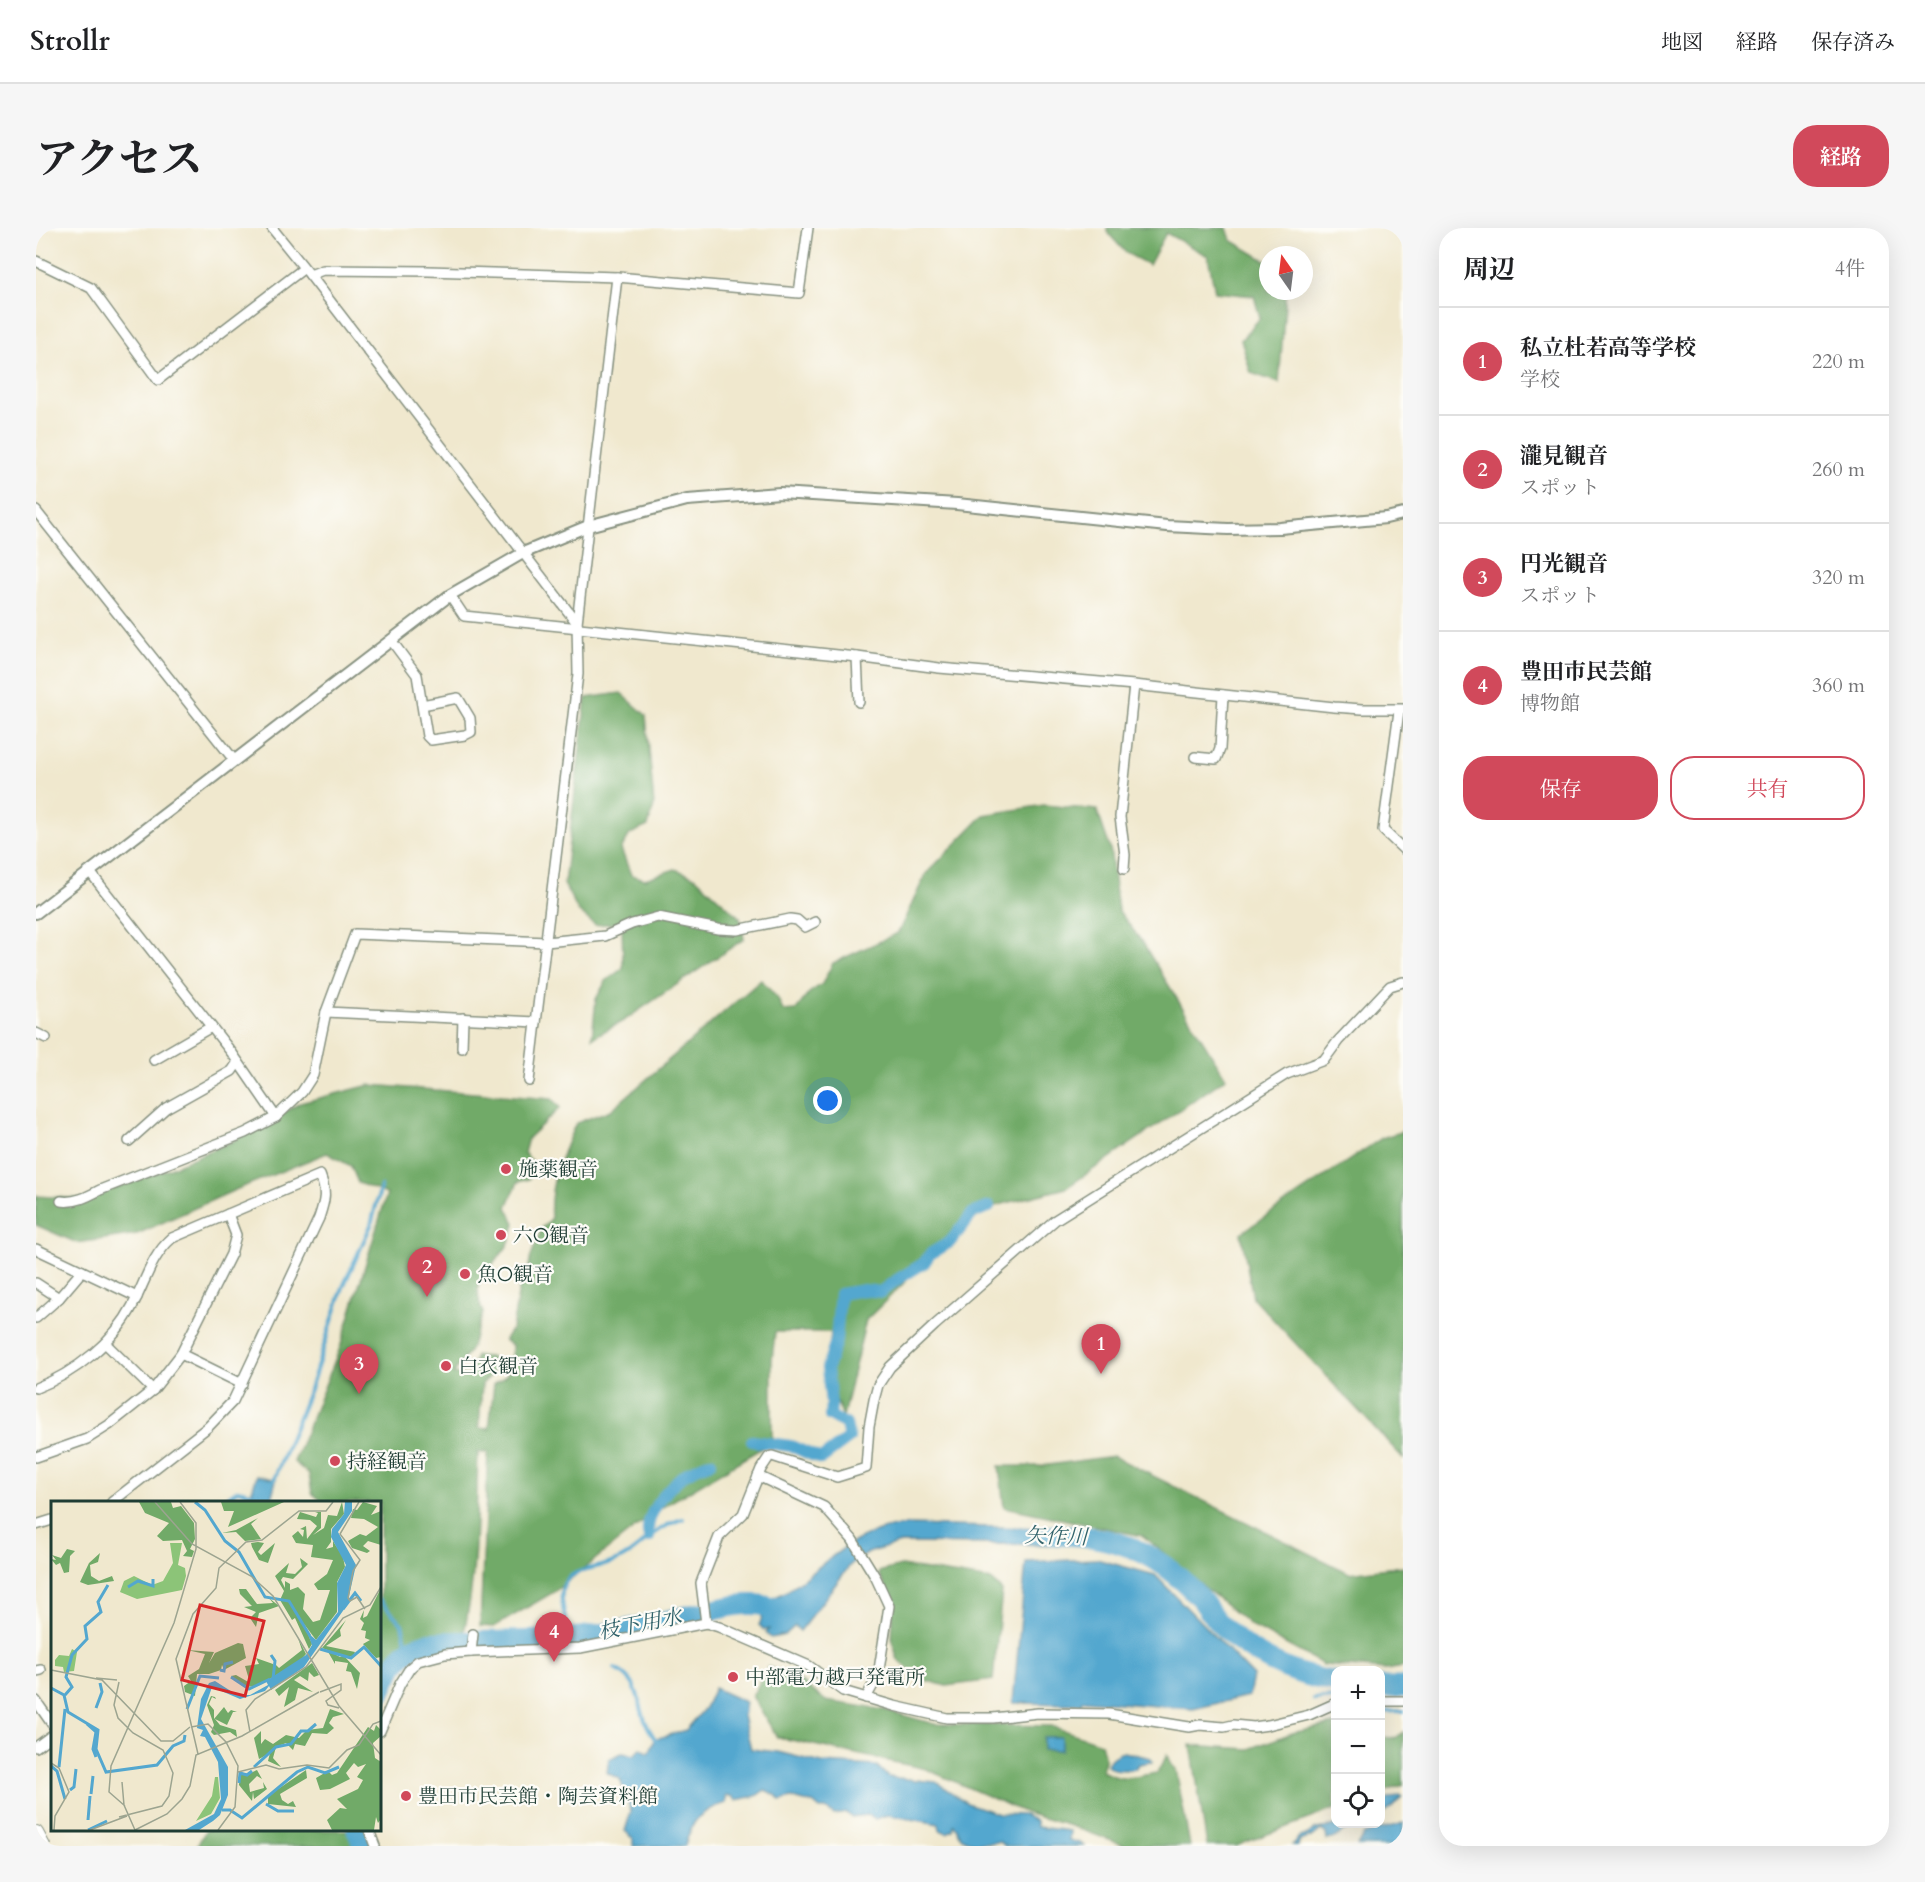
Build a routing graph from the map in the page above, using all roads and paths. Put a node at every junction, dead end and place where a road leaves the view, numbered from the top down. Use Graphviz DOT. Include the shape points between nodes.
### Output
graph roads {
  1 [pos="272,228"];
  2 [pos="808,228"];
  3 [pos="36,261"];
  4 [pos="307,272"];
  5 [pos="617,277"];
  6 [pos="36,511"];
  7 [pos="1403,514"];
  8 [pos="588,526"];
  9 [pos="523,553"];
  10 [pos="450,595"];
  11 [pos="576,625"];
  12 [pos="391,640"];
  13 [pos="857,657"];
  14 [pos="1134,685"];
  15 [pos="1223,695"];
  16 [pos="859,702"];
  17 [pos="422,705"];
  18 [pos="1401,710"];
  19 [pos="1196,757"];
  20 [pos="234,760"];
  21 [pos="1403,849"];
  22 [pos="1124,869"];
  23 [pos="90,872"];
  24 [pos="36,913"];
  25 [pos="815,922"];
  26 [pos="546,942"];
  27 [pos="1403,982"];
  28 [pos="326,1012"];
  29 [pos="463,1018"];
  30 [pos="536,1022"];
  31 [pos="211,1027"];
  32 [pos="36,1033"];
  33 [pos="46,1038"];
  34 [pos="462,1048"];
  35 [pos="154,1060"];
  36 [pos="238,1062"];
  37 [pos="529,1081"];
  38 [pos="276,1117"];
  39 [pos="129,1141"];
  40 [pos="61,1202"];
  41 [pos="228,1214"];
  42 [pos="36,1249"];
  43 [pos="82,1271"];
  44 [pos="36,1283"];
  45 [pos="137,1297"];
  46 [pos="60,1298"];
  47 [pos="36,1318"];
  48 [pos="105,1343"];
  49 [pos="182,1354"];
  50 [pos="242,1384"];
  51 [pos="36,1388"];
  52 [pos="153,1390"];
  53 [pos="36,1457"];
  54 [pos="758,1476"];
  55 [pos="115,1501"];
  56 [pos="51,1520"];
  57 [pos="36,1525"];
  58 [pos="706,1621"];
  59 [pos="676,1629"];
  60 [pos="473,1635"];
  61 [pos="671,1638"];
  62 [pos="471,1652"];
  63 [pos="866,1698"];
  64 [pos="36,1701"];
  65 [pos="1385,1701"];
  66 [pos="1403,1701"];
  67 [pos="1331,1704"];
  68 [pos="51,1723"];
  69 [pos="381,1729"];
  70 [pos="51,1736"];
  71 [pos="36,1746"];
  72 [pos="369,1831"];
  73 [pos="36,1833"];
  74 [pos="43,1846"];
  75 [pos="375,1846"];
  1 -- 4 [label="street"];
  2 -- 5 [label="street" via="800,292"];
  3 -- 4 [label="street" via="90,288 158,380"];
  4 -- 5 [label="street"];
  4 -- 9 [label="street"];
  5 -- 8 [label="street"];
  6 -- 20 [label="street"];
  7 -- 8 [label="street" via="1292,527 1228,529 957,504 780,493 687,500"];
  8 -- 9 [label="street"];
  8 -- 11 [label="street"];
  9 -- 10 [label="street"];
  9 -- 11 [label="street"];
  10 -- 11 [label="street" via="464,616"];
  10 -- 12 [label="street"];
  11 -- 13 [label="street"];
  11 -- 26 [label="street" via="578,674"];
  12 -- 17 [label="street" via="417,675"];
  12 -- 20 [label="street"];
  13 -- 14 [label="street"];
  13 -- 16 [label="street"];
  14 -- 15 [label="street"];
  14 -- 22 [label="street" via="1120,817"];
  15 -- 18 [label="street"];
  15 -- 19 [label="street" via="1216,759"];
  17 -- 17 [label="street" via="431,740 471,732 470,718 458,698"];
  18 -- 21 [label="street" via="1383,830"];
  20 -- 23 [label="street"];
  23 -- 24 [label="street"];
  23 -- 31 [label="street"];
  25 -- 26 [label="street" via="805,927 790,919 737,930 658,917 605,936"];
  26 -- 28 [label="street" via="355,934"];
  26 -- 30 [label="street"];
  27 -- 54 [label="street" via="1390,986 1324,1060 1287,1074 1055,1220 935,1325 890,1367 878,1385 866,1468 837,1477 772,1456 764,1462"];
  28 -- 29 [label="street"];
  28 -- 38 [label="street" via="313,1075"];
  29 -- 30 [label="street"];
  29 -- 34 [label="street"];
  30 -- 37 [label="street"];
  31 -- 35 [label="street"];
  31 -- 36 [label="street"];
  32 -- 33 [label="street"];
  36 -- 38 [label="street"];
  36 -- 39 [label="street" via="232,1071 166,1108"];
  38 -- 40 [label="street" via="78,1200"];
  41 -- 45 [label="street" via="166,1243"];
  41 -- 49 [label="street" via="236,1235 231,1254"];
  41 -- 50 [label="street" via="320,1175 326,1190 319,1218"];
  42 -- 43 [label="street"];
  43 -- 45 [label="street"];
  43 -- 46 [label="street"];
  44 -- 46 [label="street"];
  45 -- 48 [label="street"];
  46 -- 47 [label="street"];
  48 -- 51 [label="street" via="61,1376"];
  48 -- 52 [label="street"];
  49 -- 50 [label="street"];
  49 -- 52 [label="street"];
  50 -- 55 [label="street" via="222,1414"];
  52 -- 53 [label="street" via="87,1439"];
  54 -- 58 [label="street" via="743,1514 719,1537 700,1583"];
  54 -- 63 [label="street" via="824,1507 852,1539 876,1578 889,1606 878,1676"];
  56 -- 57 [label="street"];
  58 -- 59 [label="street"];
  58 -- 63 [label="street" via="809,1666 843,1691"];
  59 -- 61 [label="street"];
  59 -- 62 [label="street" via="580,1648"];
  60 -- 62 [label="street"];
  62 -- 69 [label="street" via="418,1661 400,1684"];
  63 -- 67 [label="street" via="946,1718 1109,1714 1189,1727 1268,1725 1310,1715"];
  64 -- 68 [label="street"];
  65 -- 66 [label="street"];
  70 -- 71 [label="street"];
  72 -- 75 [label="street"];
  73 -- 74 [label="main road"];
}
